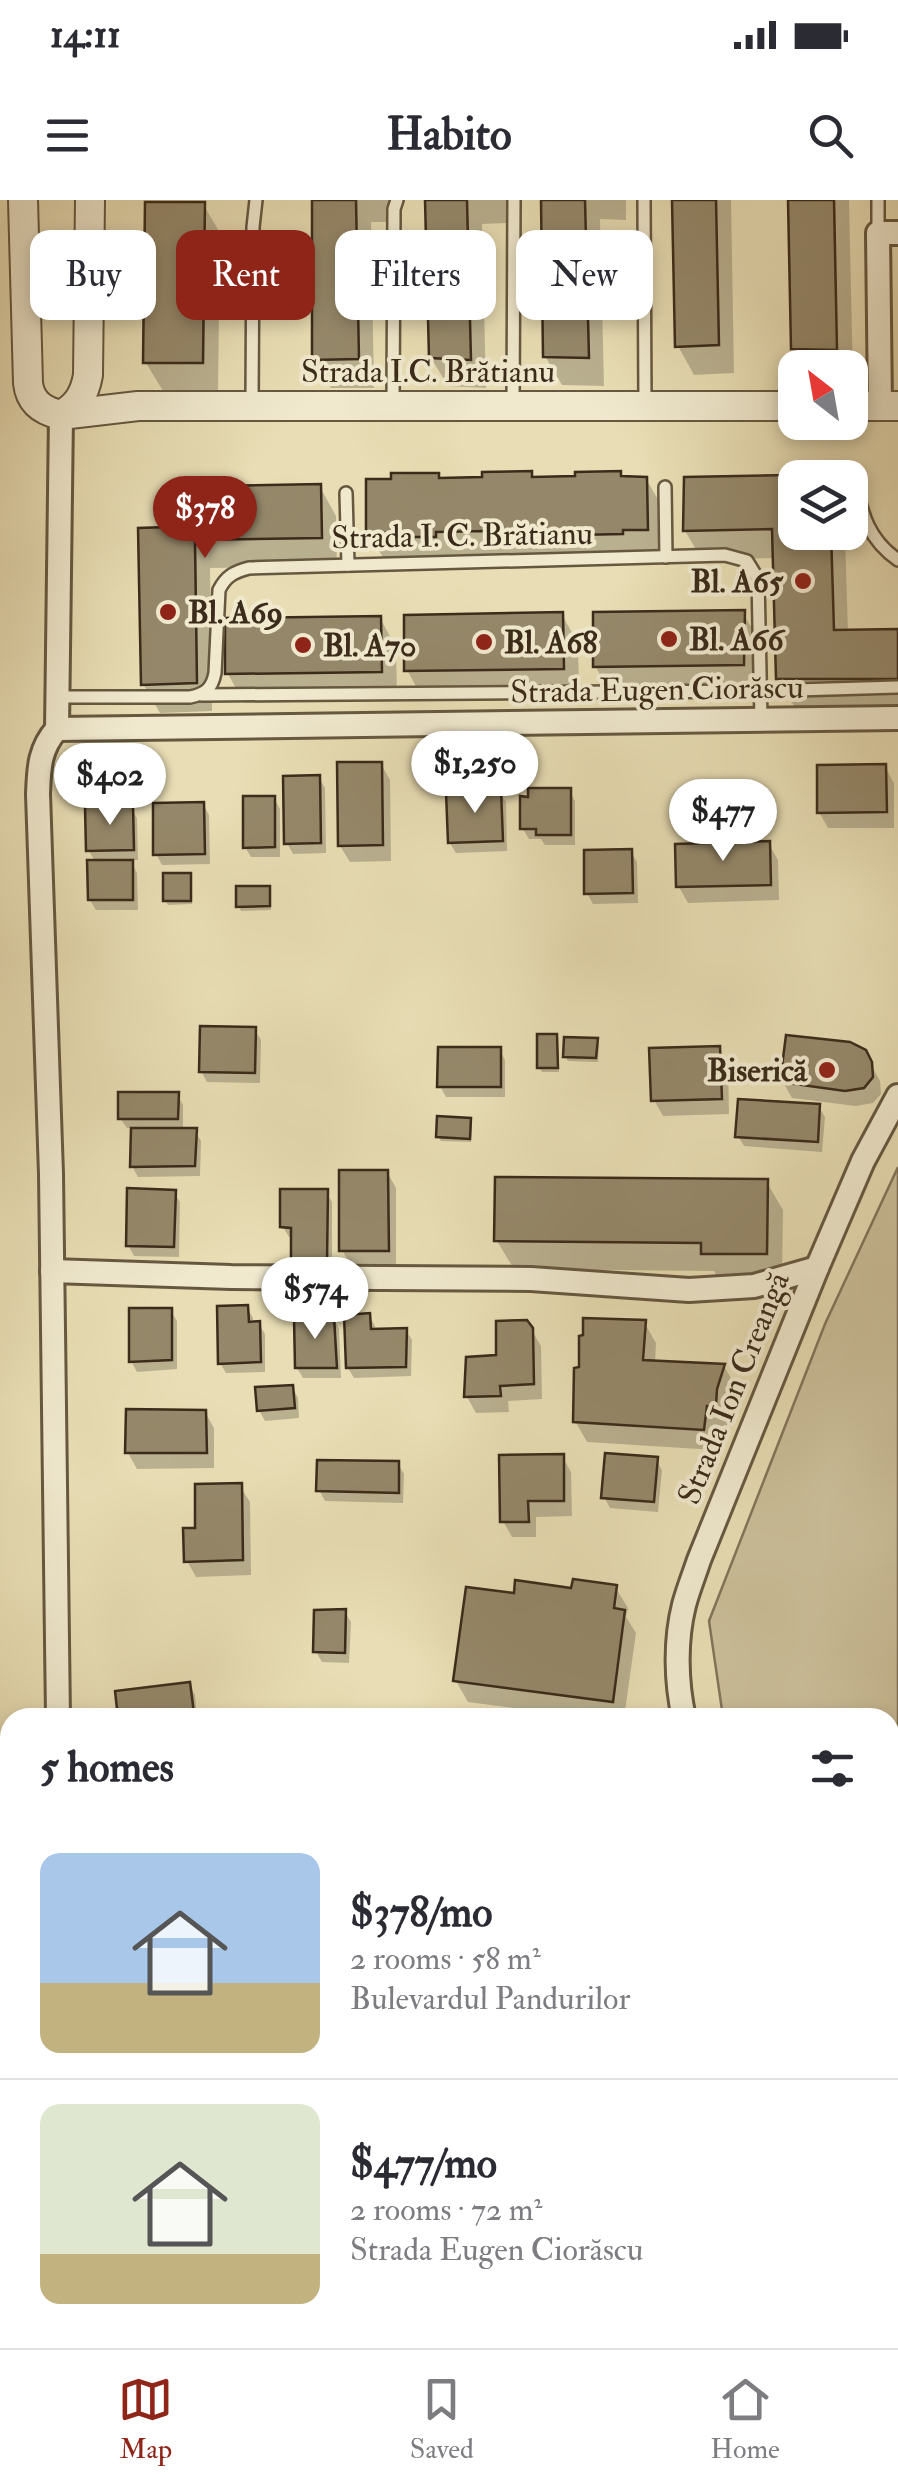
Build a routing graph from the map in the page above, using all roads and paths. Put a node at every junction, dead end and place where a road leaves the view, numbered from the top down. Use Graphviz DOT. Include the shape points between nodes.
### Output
graph roads {
  1 [pos="23,200"];
  2 [pos="90,200"];
  3 [pos="256,200"];
  4 [pos="397,200"];
  5 [pos="514,200"];
  6 [pos="644,200"];
  7 [pos="878,200"];
  8 [pos="12,233"];
  9 [pos="888,233"];
  10 [pos="0,280"];
  11 [pos="26,318"];
  12 [pos="252,406"];
  13 [pos="393,406"];
  14 [pos="513,406"];
  15 [pos="646,406"];
  16 [pos="778,406"];
  17 [pos="889,406"];
  18 [pos="61,415"];
  19 [pos="665,488"];
  20 [pos="346,493"];
  21 [pos="868,527"];
  22 [pos="666,557"];
  23 [pos="898,560"];
  24 [pos="348,565"];
  25 [pos="898,688"];
  26 [pos="760,692"];
  27 [pos="202,695"];
  28 [pos="58,696"];
  29 [pos="898,718"];
  30 [pos="760,720"];
  31 [pos="57,730"];
  32 [pos="898,1096"];
  33 [pos="817,1268"];
  34 [pos="52,1271"];
  35 [pos="58,1708"];
  36 [pos="682,1708"];
  1 -- 8 [label="street"];
  2 -- 18 [label="street" via="88,375 79,400"];
  3 -- 12 [label="lane"];
  4 -- 13 [label="lane"];
  5 -- 14 [label="lane"];
  6 -- 15 [label="lane"];
  7 -- 9 [label="lane"];
  8 -- 11 [label="street"];
  9 -- 17 [label="street"];
  10 -- 11 [label="street"];
  11 -- 18 [label="street" via="29,392 43,409"];
  12 -- 13 [label="street, Strada I.C. Brătianu"];
  12 -- 18 [label="street, Strada I.C. Brătianu" via="138,406"];
  13 -- 14 [label="street, Strada I.C. Brătianu"];
  14 -- 15 [label="street, Strada I.C. Brătianu"];
  15 -- 16 [label="street, Strada I.C. Brătianu"];
  18 -- 28 [label="street"];
  19 -- 22 [label="lane"];
  20 -- 24 [label="lane"];
  21 -- 23 [label="lane"];
  22 -- 24 [label="lane, Strada I. C. Brătianu"];
  22 -- 26 [label="lane, Strada I. C. Brătianu" via="746,560 758,580"];
  24 -- 27 [label="lane, Strada I. C. Brătianu" via="233,572 219,590 215,673"];
  25 -- 26 [label="lane"];
  26 -- 27 [label="lane"];
  26 -- 30 [label="lane, Strada I. C. Brătianu"];
  27 -- 28 [label="lane"];
  28 -- 31 [label="street"];
  29 -- 30 [label="street, Strada Eugen Ciorăscu"];
  30 -- 31 [label="street, Strada Eugen Ciorăscu"];
  31 -- 34 [label="street" via="41,753 38,794"];
  32 -- 33 [label="street, Strada Ion Creangă"];
  33 -- 34 [label="street" via="754,1286 689,1290 531,1279"];
  33 -- 36 [label="street, Strada Ion Creangă" via="683,1608"];
  34 -- 35 [label="street"];
}
